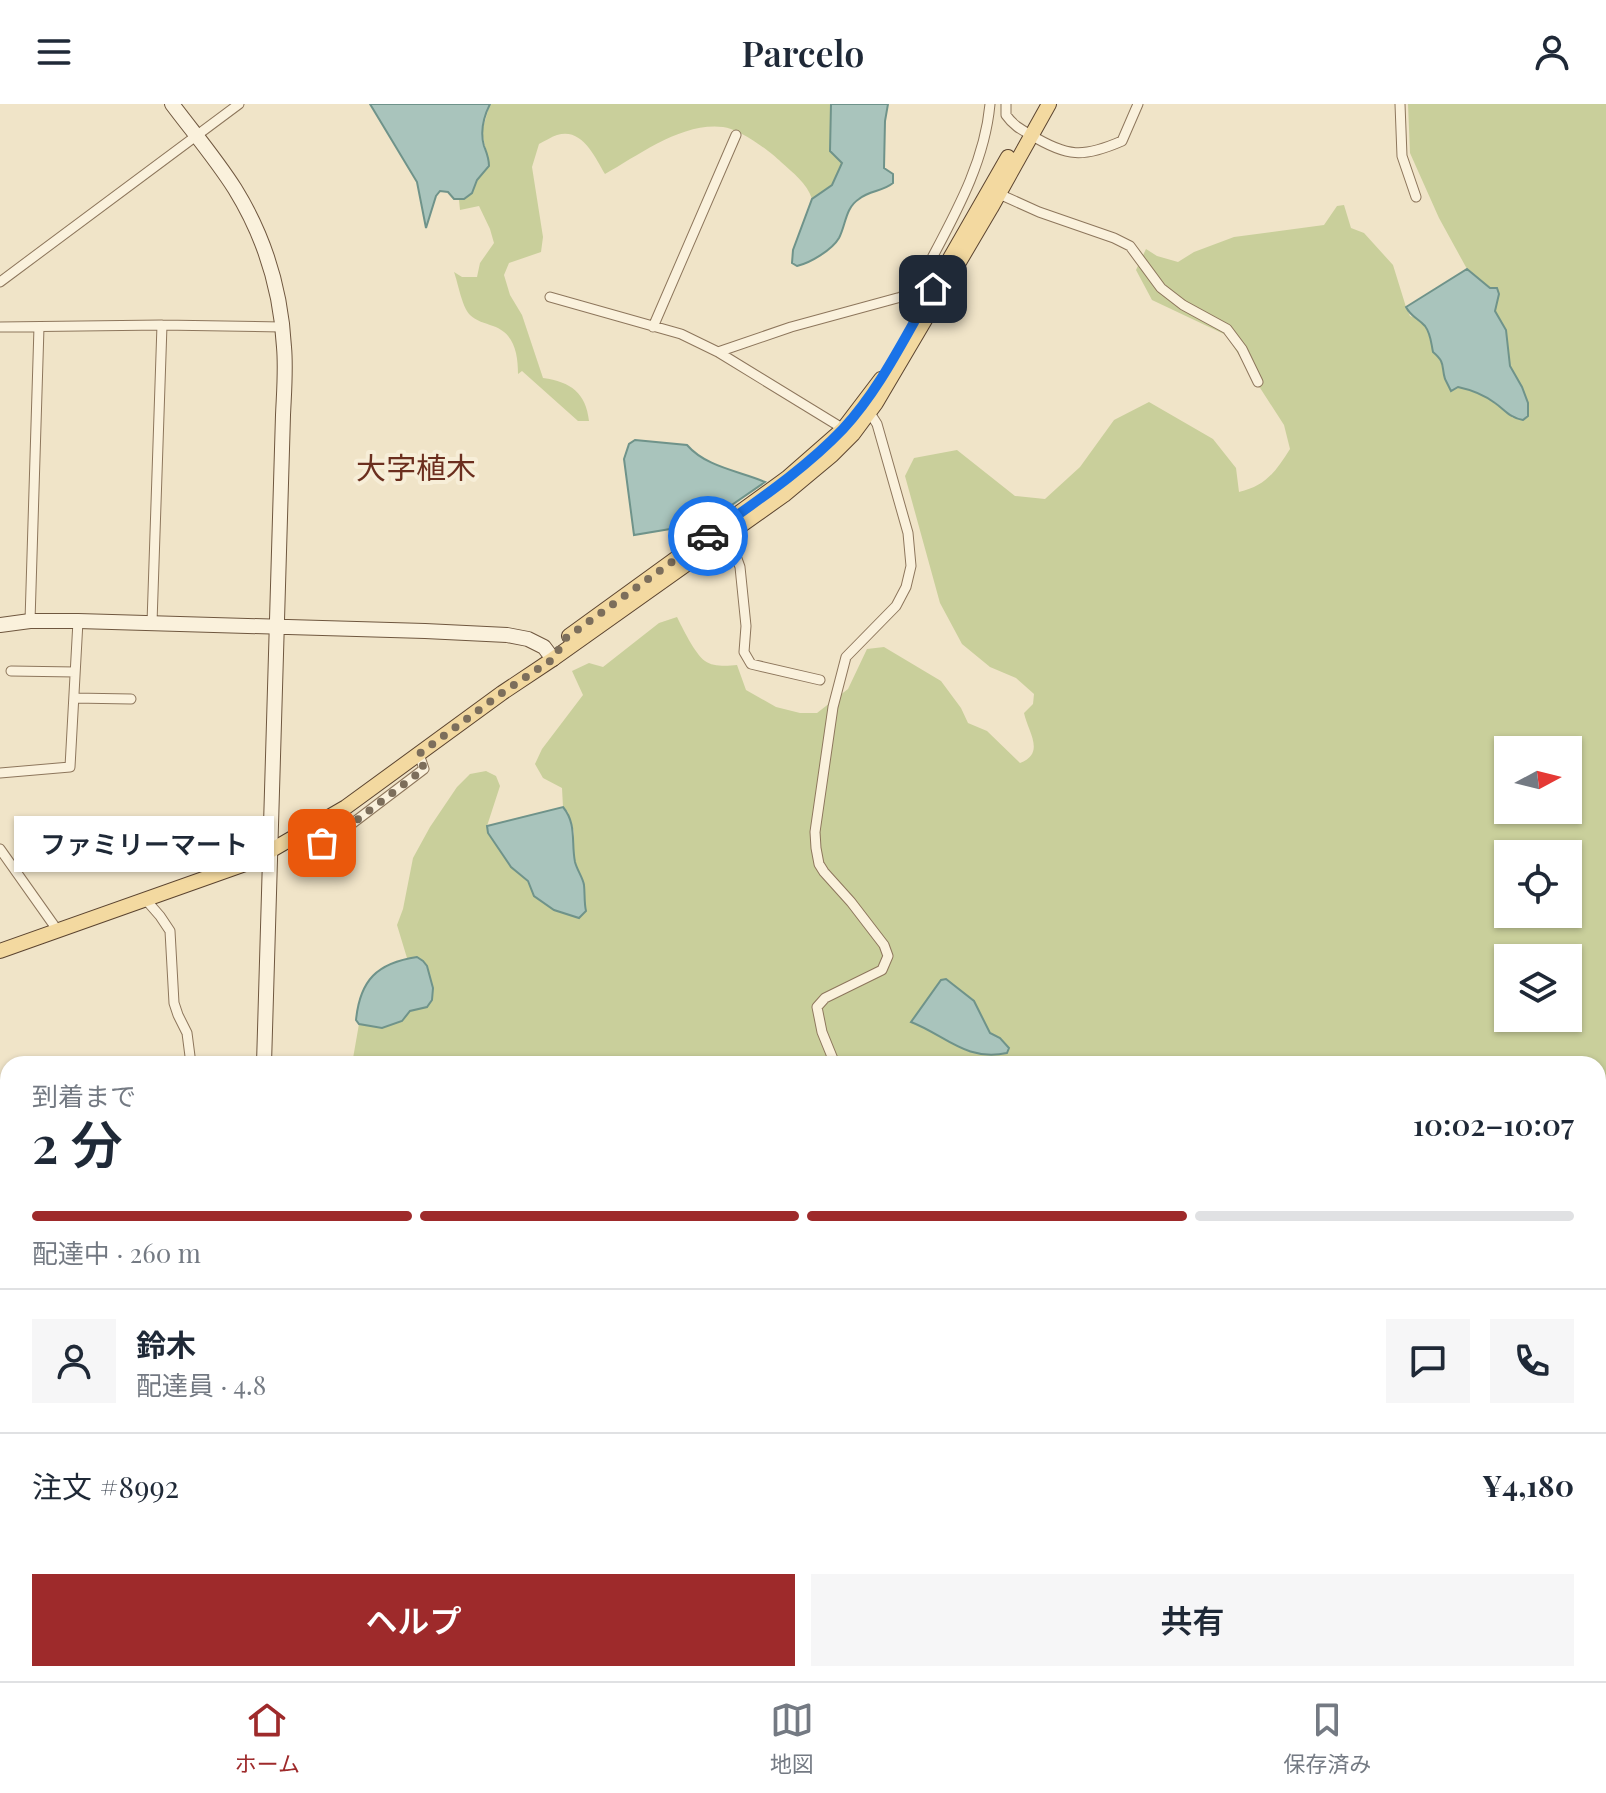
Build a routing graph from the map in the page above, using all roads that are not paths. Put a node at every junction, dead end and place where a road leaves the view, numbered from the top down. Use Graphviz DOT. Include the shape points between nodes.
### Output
graph roads {
  1 [pos="172,104"];
  2 [pos="239,104"];
  3 [pos="990,104"];
  4 [pos="1006,104"];
  5 [pos="1038,104"];
  6 [pos="1049,104"];
  7 [pos="1138,104"];
  8 [pos="1400,104"];
  9 [pos="1027,133"];
  10 [pos="736,135"];
  11 [pos="196,137"];
  12 [pos="999,194"];
  13 [pos="1416,197"];
  14 [pos="0,282"];
  15 [pos="931,288"];
  16 [pos="550,297"];
  17 [pos="162,325"];
  18 [pos="0,327"];
  19 [pos="39,327"];
  20 [pos="282,327"];
  21 [pos="653,327"];
  22 [pos="718,352"];
  23 [pos="1258,382"];
  24 [pos="866,409"];
  25 [pos="848,432"];
  26 [pos="722,539"];
  27 [pos="30,621"];
  28 [pos="78,621"];
  29 [pos="152,623"];
  30 [pos="0,625"];
  31 [pos="276,627"];
  32 [pos="553,659"];
  33 [pos="11,671"];
  34 [pos="75,672"];
  35 [pos="820,680"];
  36 [pos="74,698"];
  37 [pos="131,699"];
  38 [pos="419,754"];
  39 [pos="0,773"];
  40 [pos="322,843"];
  41 [pos="0,849"];
  42 [pos="269,853"];
  43 [pos="146,900"];
  44 [pos="58,931"];
  45 [pos="0,951"];
  46 [pos="190,1056"];
  47 [pos="264,1056"];
  48 [pos="832,1056"];
  1 -- 11 [label="street"];
  2 -- 11 [label="street"];
  3 -- 15 [label="street" via="974,174"];
  4 -- 9 [label="street" via="1006,115"];
  5 -- 9 [label="main road"];
  6 -- 9 [label="main road"];
  7 -- 9 [label="street" via="1122,141 1099,151 1050,147"];
  8 -- 13 [label="street" via="1402,156"];
  9 -- 12 [label="main road"];
  9 -- 15 [label="main road"];
  10 -- 21 [label="street"];
  11 -- 14 [label="street"];
  11 -- 20 [label="street" via="257,229"];
  12 -- 15 [label="main road"];
  12 -- 23 [label="street" via="1130,246 1161,288 1227,329"];
  15 -- 22 [label="street"];
  15 -- 24 [label="main road"];
  16 -- 21 [label="street"];
  17 -- 19 [label="street"];
  17 -- 20 [label="street"];
  17 -- 29 [label="street"];
  18 -- 19 [label="street"];
  19 -- 27 [label="street"];
  20 -- 31 [label="street"];
  21 -- 22 [label="street"];
  22 -- 25 [label="street"];
  24 -- 25 [label="main road"];
  24 -- 48 [label="street" via="877,424 908,533 911,566 896,606 846,657 821,781 815,832 819,864 888,956 882,970 817,1007"];
  25 -- 26 [label="main road" via="832,455"];
  25 -- 32 [label="main road" via="566,638"];
  26 -- 32 [label="main road"];
  26 -- 35 [label="street" via="740,567 744,652 751,664"];
  27 -- 28 [label="street"];
  27 -- 30 [label="street"];
  28 -- 29 [label="street"];
  28 -- 34 [label="street"];
  29 -- 31 [label="street"];
  31 -- 32 [label="street" via="507,635 544,647"];
  31 -- 42 [label="street"];
  32 -- 38 [label="main road"];
  33 -- 34 [label="street"];
  34 -- 36 [label="street"];
  36 -- 37 [label="street"];
  36 -- 39 [label="street" via="70,767"];
  38 -- 40 [label="street" via="424,769"];
  38 -- 42 [label="main road" via="346,807"];
  41 -- 44 [label="street"];
  42 -- 43 [label="main road"];
  42 -- 47 [label="street"];
  43 -- 44 [label="main road"];
  43 -- 46 [label="street" via="170,931 174,1003"];
  44 -- 45 [label="main road"];
}
